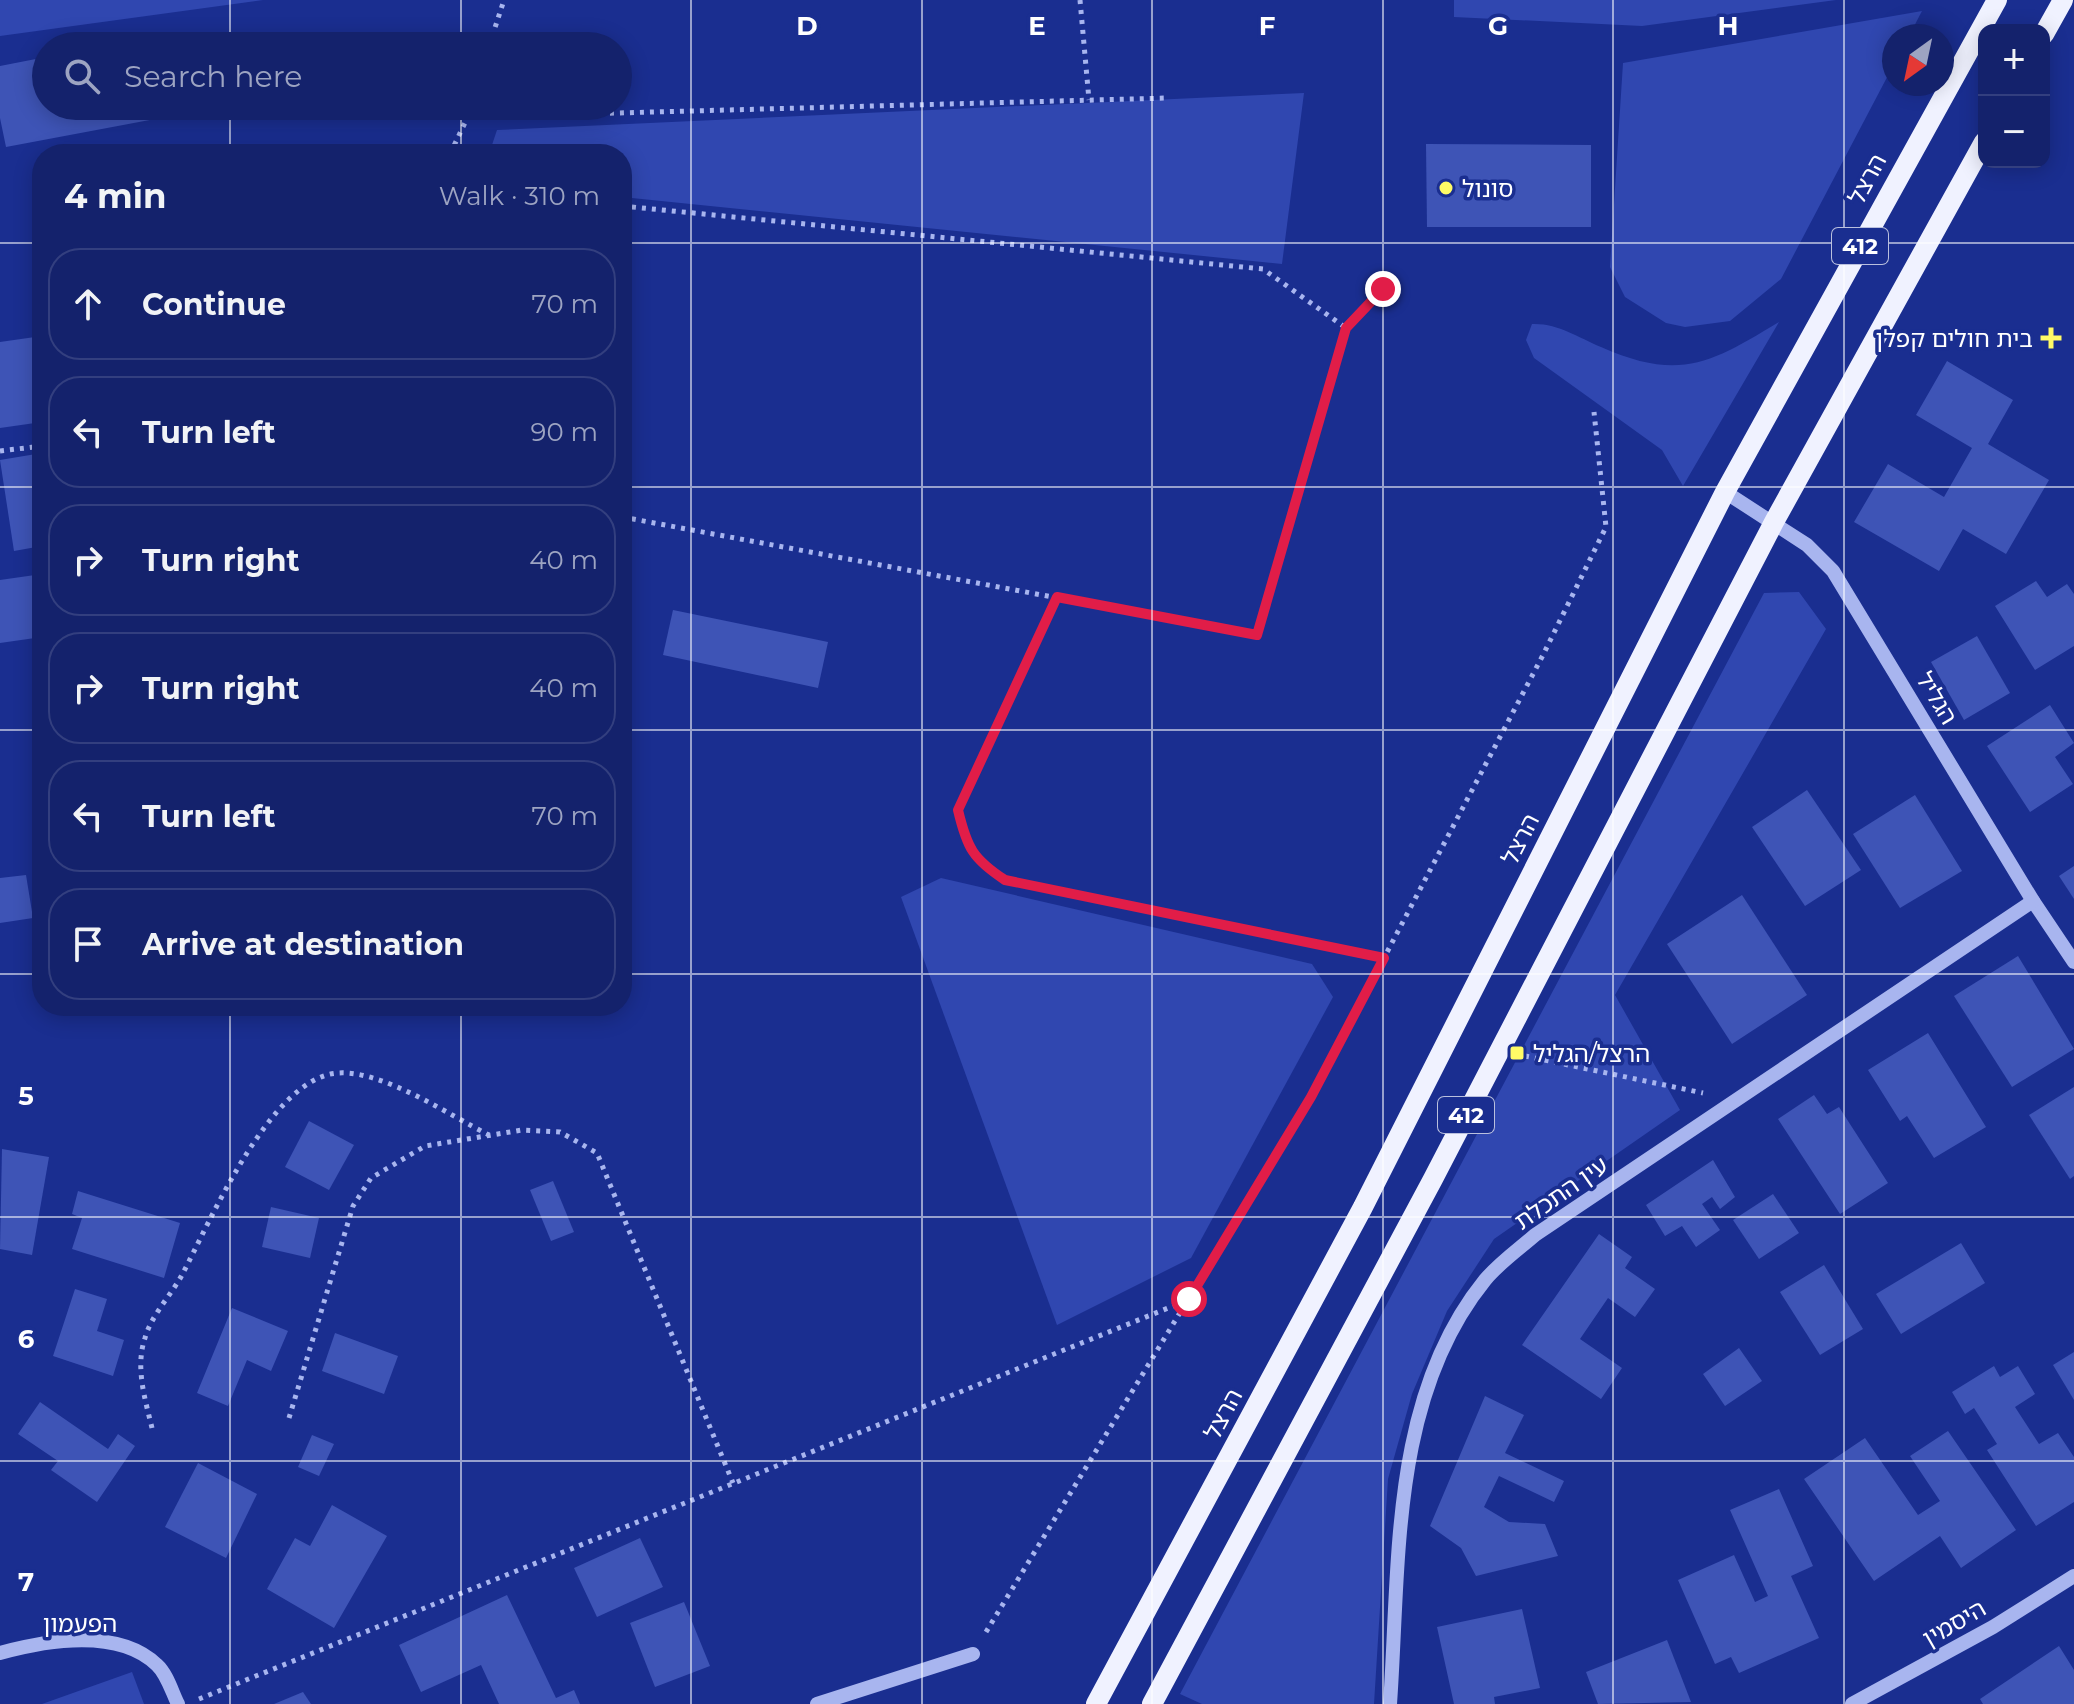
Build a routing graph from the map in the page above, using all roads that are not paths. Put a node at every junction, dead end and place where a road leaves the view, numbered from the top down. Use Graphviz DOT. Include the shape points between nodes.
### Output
graph roads {
  1 [pos="1997,0"];
  2 [pos="2063,0"];
  3 [pos="2050,24"];
  4 [pos="1978,153"];
  5 [pos="1725,492"];
  6 [pos="1774,522"];
  7 [pos="2033,901"];
  8 [pos="2074,962"];
  9 [pos="2074,1576"];
  10 [pos="0,1653"];
  11 [pos="973,1654"];
  12 [pos="1156,1703"];
  13 [pos="178,1704"];
  14 [pos="817,1704"];
  15 [pos="1096,1704"];
  16 [pos="1390,1704"];
  17 [pos="1852,1704"];
  1 -- 5 [label="main road, הרצל / 412"];
  2 -- 3 [label="main road"];
  4 -- 6 [label="main road, 412"];
  5 -- 6 [label="street, הגליל"];
  5 -- 15 [label="main road, הרצל / 412" via="1363,1207"];
  6 -- 7 [label="street, הגליל" via="1833,571"];
  6 -- 12 [label="main road, 412"];
  7 -- 8 [label="street, הגליל"];
  7 -- 16 [label="street, עין התכלת" via="1535,1235 1486,1279 1436,1363 1411,1445"];
  9 -- 17 [label="street, היסמין"];
  10 -- 13 [label="street, הפעמון" via="32,1644 131,1645 160,1667"];
  11 -- 14 [label="street"];
}
